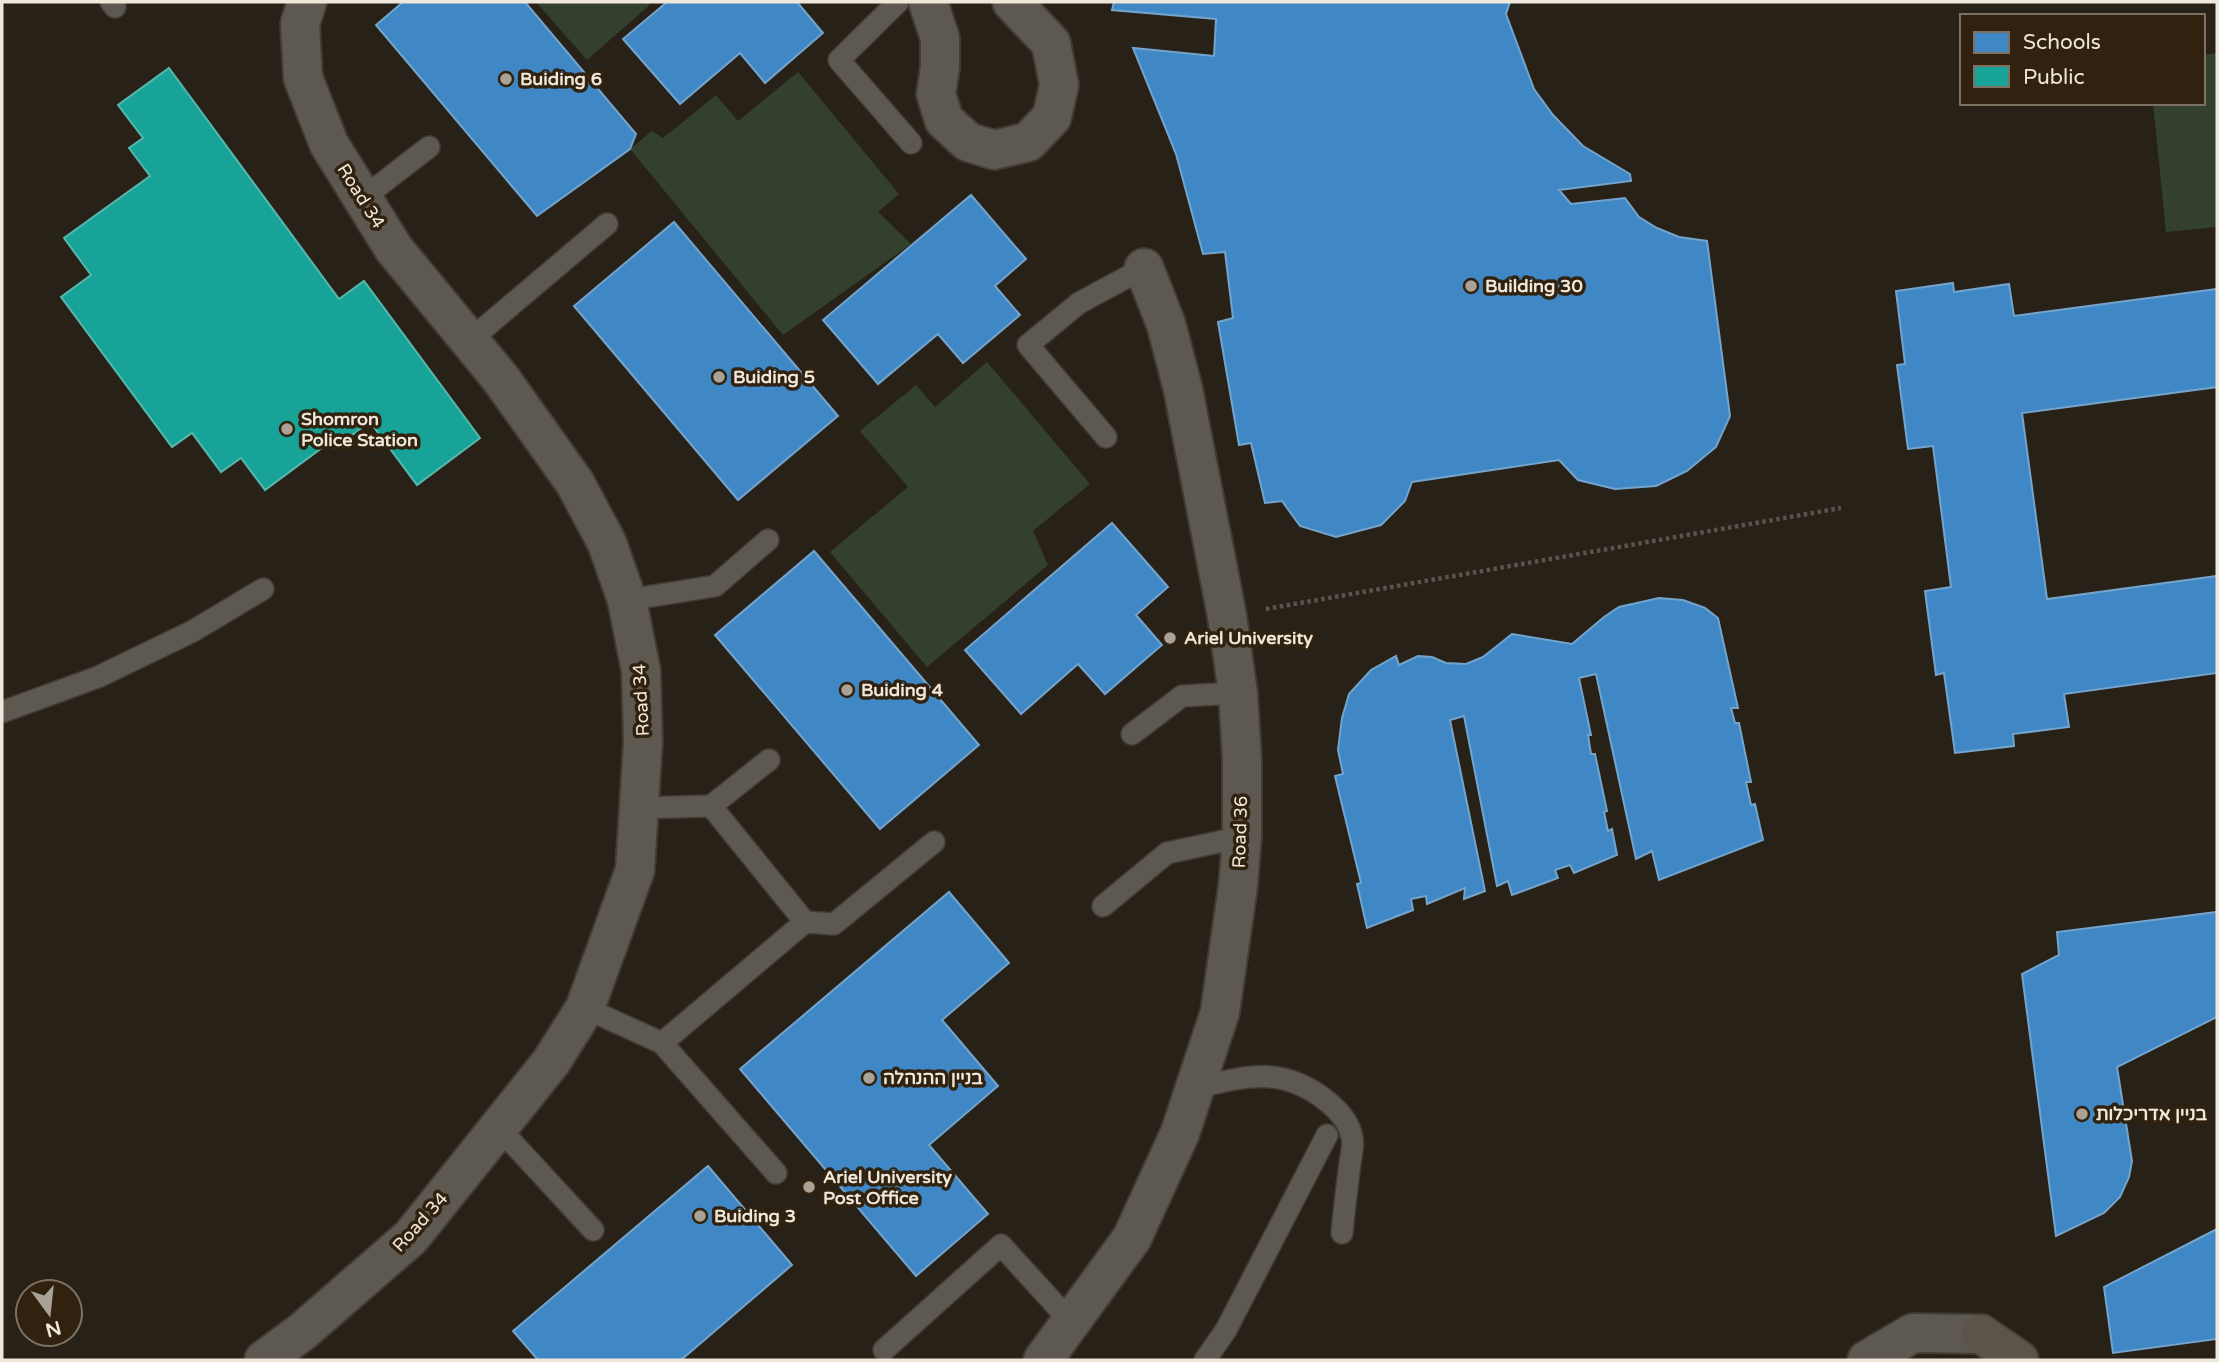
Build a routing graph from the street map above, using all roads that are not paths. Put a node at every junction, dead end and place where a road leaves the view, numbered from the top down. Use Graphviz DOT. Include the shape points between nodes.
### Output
graph roads {
  1 [pos="307,2"];
  2 [pos="898,2"];
  3 [pos="928,2"];
  4 [pos="1012,2"];
  5 [pos="911,143"];
  6 [pos="429,147"];
  7 [pos="363,198"];
  8 [pos="607,224"];
  9 [pos="1144,268"];
  10 [pos="470,340"];
  11 [pos="1106,437"];
  12 [pos="768,540"];
  13 [pos="263,589"];
  14 [pos="627,600"];
  15 [pos="1238,693"];
  16 [pos="2,712"];
  17 [pos="1132,734"];
  18 [pos="769,760"];
  19 [pos="711,806"];
  20 [pos="639,808"];
  21 [pos="1242,837"];
  22 [pos="933,842"];
  23 [pos="1103,906"];
  24 [pos="805,922"];
  25 [pos="585,1008"];
  26 [pos="662,1043"];
  27 [pos="1195,1088"];
  28 [pos="498,1127"];
  29 [pos="1327,1135"];
  30 [pos="776,1172"];
  31 [pos="593,1230"];
  32 [pos="1342,1233"];
  33 [pos="1071,1321"];
  34 [pos="884,1350"];
  35 [pos="264,1360"];
  36 [pos="1042,1360"];
  37 [pos="1205,1360"];
  38 [pos="1867,1360"];
  39 [pos="2020,1360"];
  1 -- 7 [label="street, Road 34" via="300,24 303,78 329,144"];
  2 -- 5 [label="lane" via="839,60"];
  3 -- 4 [label="street" via="940,38 936,94 944,120 968,142 994,150 1028,142 1052,117 1059,85 1051,43"];
  6 -- 7 [label="lane"];
  7 -- 10 [label="street, Road 34" via="394,249"];
  8 -- 10 [label="lane"];
  9 -- 11 [label="lane" via="1079,303 1028,345"];
  9 -- 15 [label="street, Road 36" via="1166,324 1183,389"];
  10 -- 14 [label="street, Road 34" via="575,483 607,543"];
  12 -- 14 [label="lane" via="715,586"];
  13 -- 16 [label="lane" via="193,631 99,677"];
  14 -- 20 [label="street, Road 34" via="641,671"];
  15 -- 17 [label="lane" via="1182,696"];
  15 -- 21 [label="street, Road 36"];
  18 -- 19 [label="lane"];
  19 -- 20 [label="lane"];
  19 -- 24 [label="lane"];
  20 -- 25 [label="street, Road 34" via="635,870"];
  21 -- 23 [label="lane" via="1167,853"];
  21 -- 27 [label="street, Road 36" via="1220,1012"];
  22 -- 24 [label="lane" via="834,924"];
  24 -- 26 [label="lane"];
  25 -- 26 [label="lane"];
  25 -- 28 [label="street, Road 34" via="551,1062"];
  26 -- 30 [label="lane"];
  27 -- 32 [label="lane" via="1271,1076 1295,1081 1335,1107 1353,1138"];
  27 -- 33 [label="street, Road 36" via="1180,1133 1132,1238"];
  28 -- 31 [label="lane"];
  28 -- 35 [label="street, Road 34" via="411,1237 303,1332"];
  29 -- 37 [label="lane" via="1226,1330"];
  33 -- 34 [label="lane" via="1001,1245"];
  33 -- 36 [label="street, Road 36"];
  38 -- 39 [label="street" via="1913,1334 1981,1334"];
}
